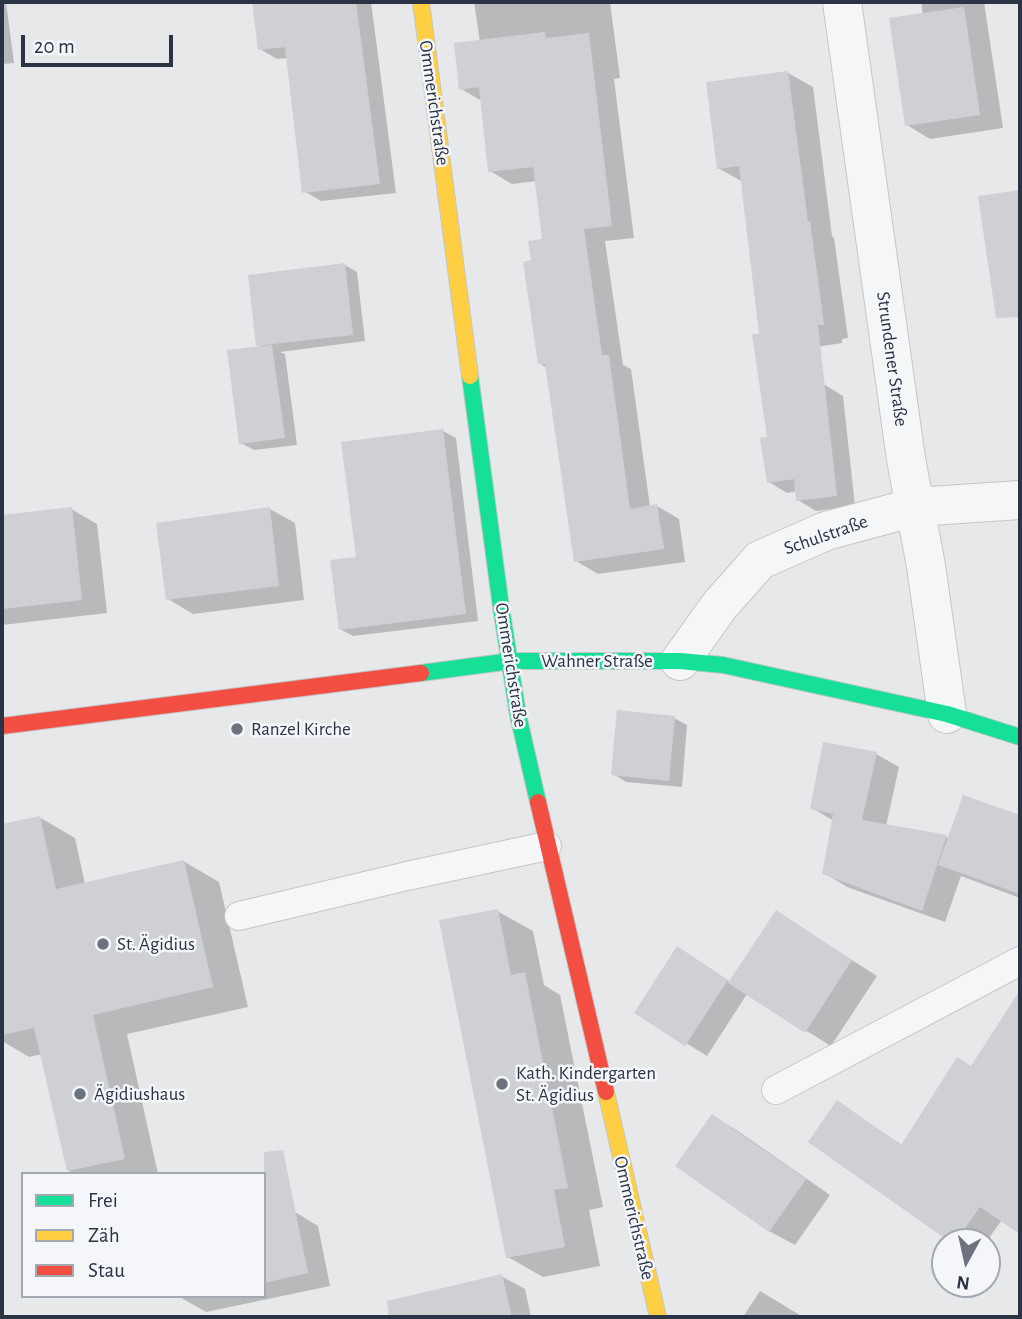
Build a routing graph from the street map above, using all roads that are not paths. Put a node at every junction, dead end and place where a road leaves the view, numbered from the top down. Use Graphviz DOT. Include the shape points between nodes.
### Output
graph roads {
  1 [pos="421,2"];
  2 [pos="842,2"];
  3 [pos="1020,500"];
  4 [pos="915,507"];
  5 [pos="511,661"];
  6 [pos="680,661"];
  7 [pos="947,714"];
  8 [pos="2,726"];
  9 [pos="1020,737"];
  10 [pos="547,846"];
  11 [pos="239,916"];
  12 [pos="1020,961"];
  13 [pos="775,1090"];
  14 [pos="658,1317"];
  1 -- 5 [label="street, Ommerichstraße"];
  2 -- 4 [label="street, Strundener Straße"];
  3 -- 4 [label="street, Schulstraße"];
  4 -- 6 [label="street, Schulstraße" via="826,531 760,560"];
  4 -- 7 [label="street, Strundener Straße"];
  5 -- 6 [label="street, Wahner Straße"];
  5 -- 8 [label="street, Wahner Straße"];
  5 -- 10 [label="street, Ommerichstraße"];
  6 -- 7 [label="street, Wahner Straße" via="723,665"];
  7 -- 9 [label="street, Wahner Straße"];
  10 -- 11 [label="lane"];
  10 -- 14 [label="street, Ommerichstraße"];
  12 -- 13 [label="lane"];
}
